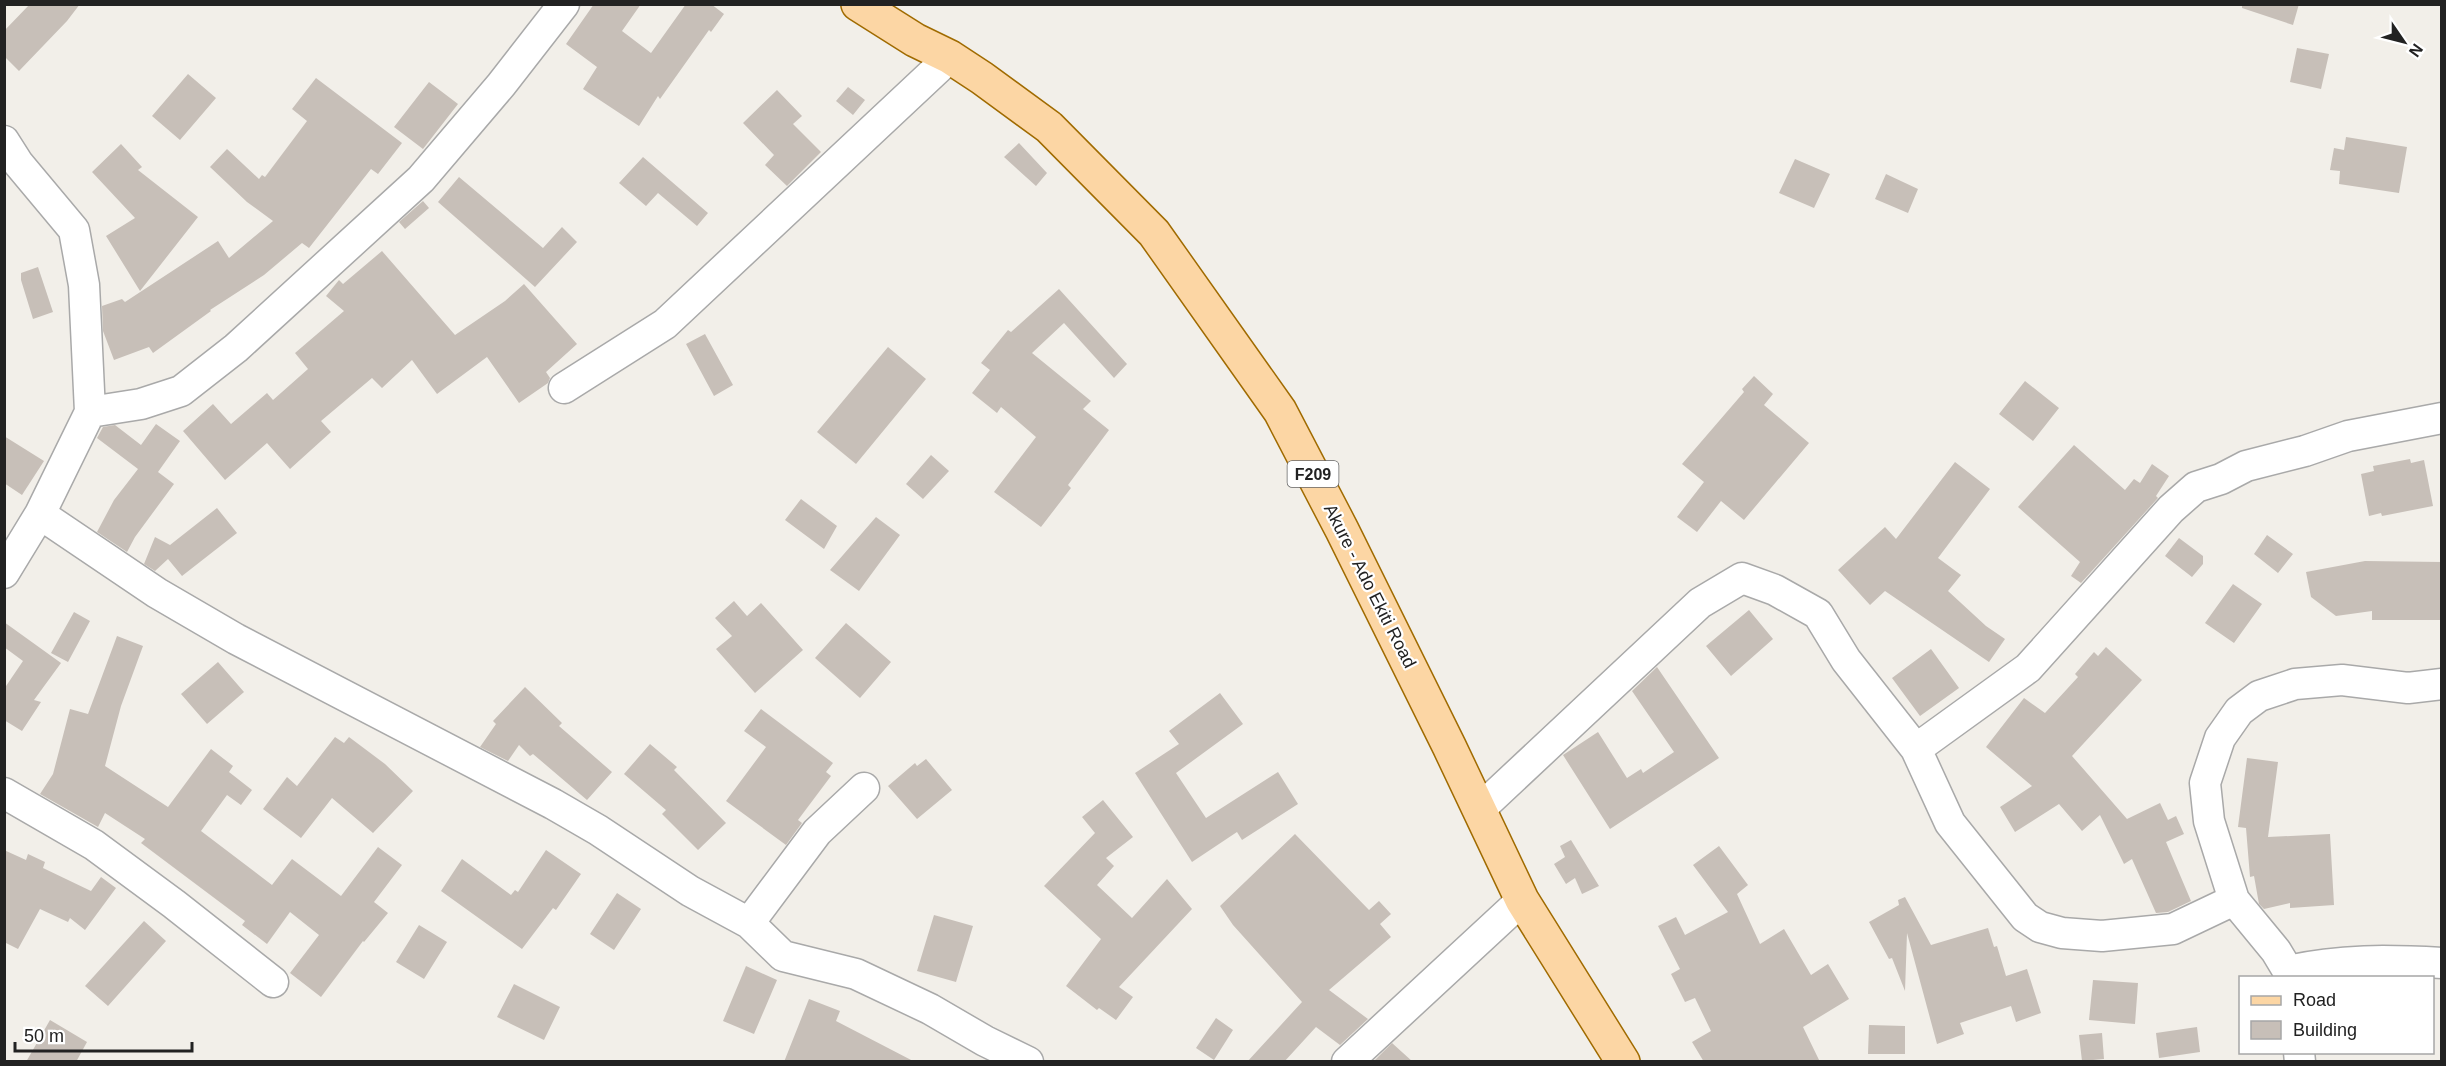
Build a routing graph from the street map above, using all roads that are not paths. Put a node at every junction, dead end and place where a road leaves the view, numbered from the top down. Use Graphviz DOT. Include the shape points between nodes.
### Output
graph roads {
  1 [pos="564,4"];
  2 [pos="858,4"];
  3 [pos="950,57"];
  4 [pos="4,141"];
  5 [pos="564,388"];
  6 [pos="90,412"];
  7 [pos="2442,418"];
  8 [pos="40,514"];
  9 [pos="4,573"];
  10 [pos="2442,684"];
  11 [pos="1916,749"];
  12 [pos="864,788"];
  13 [pos="4,793"];
  14 [pos="1480,809"];
  15 [pos="1522,900"];
  16 [pos="2234,900"];
  17 [pos="749,923"];
  18 [pos="2442,963"];
  19 [pos="2289,974"];
  20 [pos="273,982"];
  21 [pos="1028,1062"];
  22 [pos="1347,1062"];
  23 [pos="1623,1062"];
  1 -- 6 [label="street" via="421,179 236,348 181,391 141,404"];
  2 -- 3 [label="main road, Akure - Ado Ekiti Road / F209"];
  3 -- 5 [label="street" via="665,324"];
  3 -- 14 [label="main road, Akure - Ado Ekiti Road / F209" via="1049,127 1154,234 1201,298 1280,411"];
  4 -- 6 [label="street" via="74,230 84,285"];
  6 -- 8 [label="street"];
  7 -- 11 [label="street" via="2348,436 2246,466 2196,486 2028,668"];
  8 -- 9 [label="street"];
  8 -- 17 [label="street" via="157,593 236,639 552,804 690,891"];
  10 -- 16 [label="street" via="2408,688 2342,680 2295,684 2259,696 2239,711 2220,738 2205,783 2209,821"];
  11 -- 14 [label="street" via="1846,660 1818,614 1775,590 1742,578 1700,603"];
  11 -- 16 [label="street" via="1950,823 2025,917 2040,927 2102,936 2173,929"];
  12 -- 17 [label="street" via="817,832"];
  13 -- 20 [label="street" via="94,845"];
  14 -- 15 [label="main road, Akure - Ado Ekiti Road / F209"];
  15 -- 22 [label="street"];
  15 -- 23 [label="main road, Akure - Ado Ekiti Road / F209"];
  16 -- 19 [label="street" via="2276,951"];
  17 -- 21 [label="street" via="783,956 856,974"];
  18 -- 19 [label="street" via="2321,963"];
}
